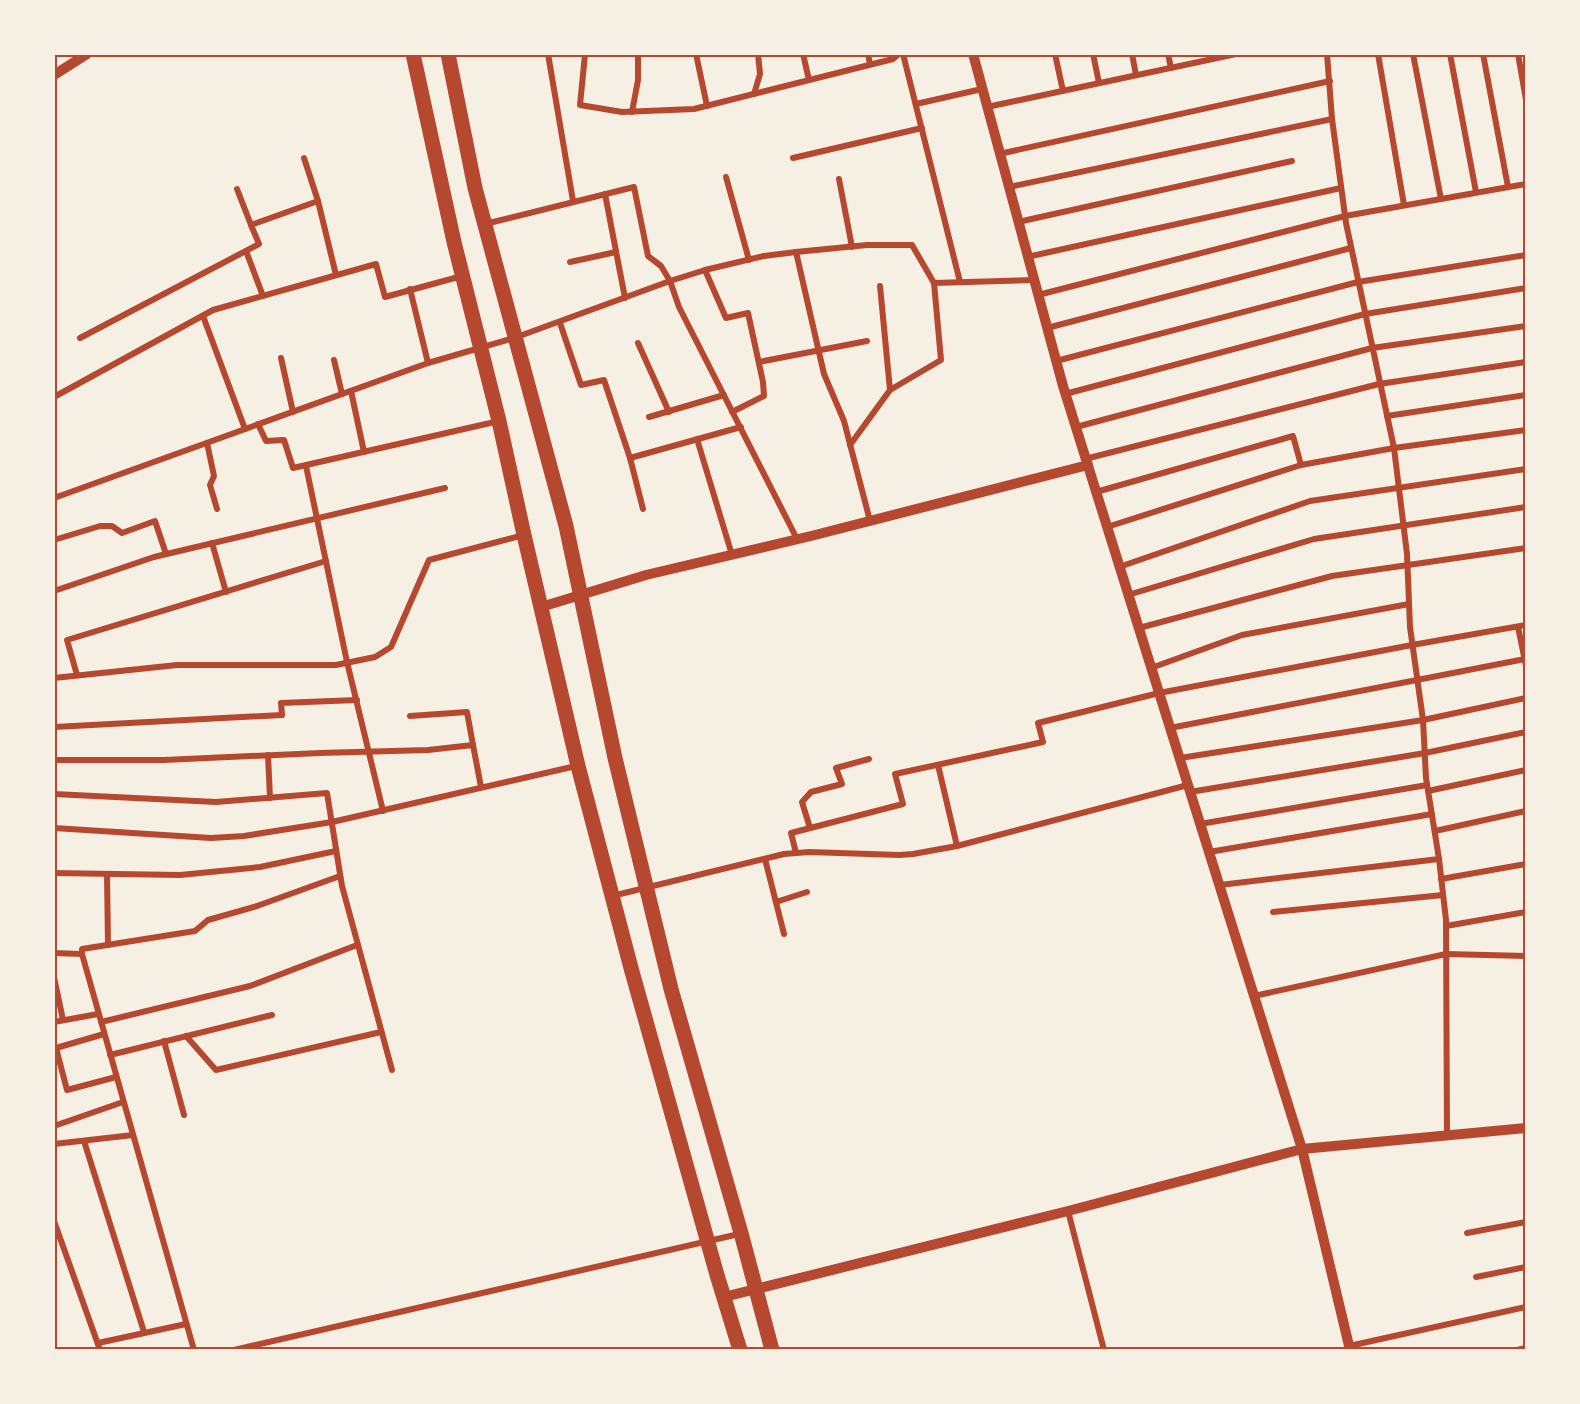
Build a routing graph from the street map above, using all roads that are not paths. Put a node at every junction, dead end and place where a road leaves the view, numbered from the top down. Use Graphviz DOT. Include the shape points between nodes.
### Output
graph roads {
  1 [pos="87,54"];
  2 [pos="413,54"];
  3 [pos="448,54"];
  4 [pos="548,54"];
  5 [pos="585,54"];
  6 [pos="638,54"];
  7 [pos="696,54"];
  8 [pos="758,54"];
  9 [pos="803,54"];
  10 [pos="868,54"];
  11 [pos="901,54"];
  12 [pos="973,54"];
  13 [pos="1055,54"];
  14 [pos="1093,54"];
  15 [pos="1132,54"];
  16 [pos="1168,54"];
  17 [pos="1236,54"];
  18 [pos="1327,54"];
  19 [pos="1378,54"];
  20 [pos="1413,54"];
  21 [pos="1450,54"];
  22 [pos="1483,54"];
  23 [pos="1518,54"];
  24 [pos="1203,57"];
  25 [pos="870,64"];
  26 [pos="1171,68"];
  27 [pos="54,75"];
  28 [pos="1136,75"];
  29 [pos="809,80"];
  30 [pos="1330,81"];
  31 [pos="1099,83"];
  32 [pos="982,89"];
  33 [pos="1064,91"];
  34 [pos="754,94"];
  35 [pos="1526,100"];
  36 [pos="916,104"];
  37 [pos="707,106"];
  38 [pos="987,107"];
  39 [pos="632,112"];
  40 [pos="1332,119"];
  41 [pos="922,129"];
  42 [pos="999,154"];
  43 [pos="304,158"];
  44 [pos="793,159"];
  45 [pos="1292,161"];
  46 [pos="726,177"];
  47 [pos="839,179"];
  48 [pos="1526,184"];
  49 [pos="1009,187"];
  50 [pos="1509,187"];
  51 [pos="1341,188"];
  52 [pos="237,189"];
  53 [pos="1476,192"];
  54 [pos="605,194"];
  55 [pos="1441,199"];
  56 [pos="318,201"];
  57 [pos="573,201"];
  58 [pos="1404,205"];
  59 [pos="1345,216"];
  60 [pos="1018,222"];
  61 [pos="484,224"];
  62 [pos="251,225"];
  63 [pos="852,247"];
  64 [pos="1351,248"];
  65 [pos="246,251"];
  66 [pos="616,252"];
  67 [pos="796,252"];
  68 [pos="1526,255"];
  69 [pos="1027,257"];
  70 [pos="749,260"];
  71 [pos="570,262"];
  72 [pos="705,270"];
  73 [pos="336,276"];
  74 [pos="462,276"];
  75 [pos="1034,280"];
  76 [pos="670,281"];
  77 [pos="960,282"];
  78 [pos="1358,282"];
  79 [pos="934,283"];
  80 [pos="880,286"];
  81 [pos="1526,288"];
  82 [pos="410,289"];
  83 [pos="1038,295"];
  84 [pos="263,296"];
  85 [pos="625,298"];
  86 [pos="1365,314"];
  87 [pos="203,316"];
  88 [pos="560,323"];
  89 [pos="1526,326"];
  90 [pos="1047,328"];
  91 [pos="80,338"];
  92 [pos="514,338"];
  93 [pos="867,341"];
  94 [pos="638,343"];
  95 [pos="481,347"];
  96 [pos="1372,348"];
  97 [pos="818,350"];
  98 [pos="280,358"];
  99 [pos="334,360"];
  100 [pos="1056,361"];
  101 [pos="759,362"];
  102 [pos="428,363"];
  103 [pos="1526,363"];
  104 [pos="1379,384"];
  105 [pos="890,390"];
  106 [pos="351,391"];
  107 [pos="342,394"];
  108 [pos="1065,394"];
  109 [pos="724,395"];
  110 [pos="1526,395"];
  111 [pos="54,397"];
  112 [pos="292,412"];
  113 [pos="669,412"];
  114 [pos="732,412"];
  115 [pos="1387,416"];
  116 [pos="650,417"];
  117 [pos="499,420"];
  118 [pos="258,424"];
  119 [pos="1076,427"];
  120 [pos="741,428"];
  121 [pos="245,429"];
  122 [pos="1526,430"];
  123 [pos="697,439"];
  124 [pos="207,443"];
  125 [pos="850,445"];
  126 [pos="1394,448"];
  127 [pos="364,452"];
  128 [pos="630,458"];
  129 [pos="1086,462"];
  130 [pos="1301,465"];
  131 [pos="306,466"];
  132 [pos="1526,469"];
  133 [pos="445,488"];
  134 [pos="1399,488"];
  135 [pos="1096,492"];
  136 [pos="54,498"];
  137 [pos="1526,507"];
  138 [pos="643,508"];
  139 [pos="217,509"];
  140 [pos="317,518"];
  141 [pos="870,521"];
  142 [pos="1404,525"];
  143 [pos="1107,527"];
  144 [pos="524,535"];
  145 [pos="54,540"];
  146 [pos="797,540"];
  147 [pos="212,543"];
  148 [pos="1526,548"];
  149 [pos="166,554"];
  150 [pos="732,555"];
  151 [pos="326,561"];
  152 [pos="1407,566"];
  153 [pos="1119,567"];
  154 [pos="54,591"];
  155 [pos="226,592"];
  156 [pos="1128,595"];
  157 [pos="580,596"];
  158 [pos="1409,604"];
  159 [pos="541,607"];
  160 [pos="1526,625"];
  161 [pos="1518,627"];
  162 [pos="1139,628"];
  163 [pos="1412,645"];
  164 [pos="347,662"];
  165 [pos="1525,663"];
  166 [pos="1151,668"];
  167 [pos="77,675"];
  168 [pos="54,678"];
  169 [pos="1416,679"];
  170 [pos="1159,693"];
  171 [pos="1526,698"];
  172 [pos="357,700"];
  173 [pos="410,716"];
  174 [pos="1423,720"];
  175 [pos="54,727"];
  176 [pos="1170,728"];
  177 [pos="1526,732"];
  178 [pos="473,746"];
  179 [pos="368,752"];
  180 [pos="1425,753"];
  181 [pos="268,755"];
  182 [pos="1180,758"];
  183 [pos="869,759"];
  184 [pos="54,760"];
  185 [pos="938,765"];
  186 [pos="578,766"];
  187 [pos="1526,770"];
  188 [pos="481,787"];
  189 [pos="1428,788"];
  190 [pos="1189,789"];
  191 [pos="54,794"];
  192 [pos="270,798"];
  193 [pos="383,811"];
  194 [pos="1526,811"];
  195 [pos="1432,814"];
  196 [pos="332,822"];
  197 [pos="1200,824"];
  198 [pos="54,828"];
  199 [pos="810,828"];
  200 [pos="1435,831"];
  201 [pos="957,846"];
  202 [pos="336,851"];
  203 [pos="1209,852"];
  204 [pos="796,853"];
  205 [pos="765,859"];
  206 [pos="1439,859"];
  207 [pos="1526,864"];
  208 [pos="54,873"];
  209 [pos="107,874"];
  210 [pos="340,876"];
  211 [pos="1442,879"];
  212 [pos="1220,885"];
  213 [pos="645,887"];
  214 [pos="807,892"];
  215 [pos="1443,895"];
  216 [pos="612,896"];
  217 [pos="776,902"];
  218 [pos="1273,912"];
  219 [pos="1526,912"];
  220 [pos="1446,926"];
  221 [pos="784,934"];
  222 [pos="108,945"];
  223 [pos="357,945"];
  224 [pos="54,953"];
  225 [pos="82,954"];
  226 [pos="1446,954"];
  227 [pos="1526,956"];
  228 [pos="54,977"];
  229 [pos="1254,996"];
  230 [pos="98,1014"];
  231 [pos="272,1016"];
  232 [pos="63,1020"];
  233 [pos="54,1022"];
  234 [pos="101,1022"];
  235 [pos="381,1032"];
  236 [pos="104,1034"];
  237 [pos="186,1036"];
  238 [pos="164,1041"];
  239 [pos="110,1055"];
  240 [pos="392,1070"];
  241 [pos="116,1077"];
  242 [pos="123,1102"];
  243 [pos="184,1115"];
  244 [pos="54,1126"];
  245 [pos="1526,1128"];
  246 [pos="133,1135"];
  247 [pos="1447,1135"];
  248 [pos="84,1141"];
  249 [pos="54,1144"];
  250 [pos="1302,1149"];
  251 [pos="1068,1211"];
  252 [pos="54,1221"];
  253 [pos="1526,1222"];
  254 [pos="741,1233"];
  255 [pos="1467,1233"];
  256 [pos="709,1239"];
  257 [pos="1526,1267"];
  258 [pos="1476,1277"];
  259 [pos="756,1291"];
  260 [pos="724,1297"];
  261 [pos="1526,1307"];
  262 [pos="186,1324"];
  263 [pos="144,1332"];
  264 [pos="98,1343"];
  265 [pos="1349,1348"];
  266 [pos="1526,1348"];
  267 [pos="100,1350"];
  268 [pos="194,1350"];
  269 [pos="234,1350"];
  270 [pos="740,1350"];
  271 [pos="772,1350"];
  272 [pos="1104,1350"];
  273 [pos="1517,1350"];
  1 -- 27 [label="street"];
  2 -- 74 [label="main road"];
  3 -- 61 [label="main road"];
  4 -- 57 [label="street"];
  5 -- 39 [label="street" via="580,105"];
  6 -- 39 [label="street"];
  7 -- 37 [label="street"];
  8 -- 34 [label="street" via="760,74"];
  9 -- 29 [label="street"];
  10 -- 25 [label="street"];
  11 -- 25 [label="street"];
  11 -- 36 [label="street"];
  12 -- 32 [label="street"];
  13 -- 33 [label="street"];
  14 -- 31 [label="street"];
  15 -- 28 [label="street"];
  16 -- 26 [label="street"];
  17 -- 24 [label="street"];
  18 -- 30 [label="street"];
  19 -- 58 [label="street"];
  20 -- 55 [label="street"];
  21 -- 53 [label="street"];
  22 -- 50 [label="street"];
  23 -- 35 [label="street"];
  24 -- 26 [label="street"];
  25 -- 29 [label="street"];
  26 -- 28 [label="street"];
  28 -- 31 [label="street"];
  29 -- 34 [label="street"];
  30 -- 40 [label="street"];
  30 -- 42 [label="street"];
  31 -- 33 [label="street"];
  32 -- 36 [label="street"];
  32 -- 38 [label="street"];
  33 -- 38 [label="street"];
  34 -- 37 [label="street"];
  36 -- 41 [label="street"];
  37 -- 39 [label="street"];
  38 -- 42 [label="street"];
  40 -- 49 [label="street"];
  40 -- 51 [label="street"];
  41 -- 44 [label="street"];
  41 -- 77 [label="street"];
  42 -- 49 [label="street"];
  43 -- 56 [label="street"];
  45 -- 60 [label="street"];
  46 -- 70 [label="street"];
  47 -- 63 [label="street"];
  48 -- 50 [label="street"];
  49 -- 60 [label="street"];
  50 -- 53 [label="street"];
  51 -- 59 [label="street"];
  51 -- 69 [label="street"];
  52 -- 62 [label="street"];
  53 -- 55 [label="street"];
  54 -- 57 [label="street"];
  54 -- 66 [label="street"];
  54 -- 76 [label="street" via="634,188 648,256 661,266"];
  55 -- 58 [label="street"];
  56 -- 62 [label="street"];
  56 -- 73 [label="street"];
  57 -- 61 [label="street"];
  58 -- 59 [label="street"];
  59 -- 64 [label="street"];
  59 -- 83 [label="street"];
  60 -- 69 [label="street"];
  61 -- 92 [label="main road"];
  62 -- 65 [label="street" via="260,244"];
  63 -- 67 [label="street"];
  63 -- 79 [label="street" via="912,245"];
  64 -- 78 [label="street"];
  64 -- 90 [label="street"];
  65 -- 84 [label="street"];
  65 -- 91 [label="street"];
  66 -- 71 [label="street"];
  66 -- 85 [label="street"];
  67 -- 70 [label="street"];
  67 -- 97 [label="street"];
  68 -- 78 [label="street"];
  69 -- 75 [label="street"];
  70 -- 72 [label="street"];
  72 -- 76 [label="street"];
  72 -- 101 [label="street" via="726,318 748,313"];
  73 -- 82 [label="street" via="376,264 385,297"];
  73 -- 84 [label="street"];
  74 -- 82 [label="street"];
  74 -- 95 [label="main road"];
  75 -- 77 [label="street"];
  75 -- 83 [label="street"];
  76 -- 85 [label="street"];
  76 -- 109 [label="street"];
  77 -- 79 [label="street"];
  78 -- 86 [label="street"];
  78 -- 100 [label="street"];
  79 -- 105 [label="street" via="941,360"];
  80 -- 105 [label="street"];
  81 -- 86 [label="street"];
  82 -- 102 [label="street"];
  83 -- 90 [label="street"];
  84 -- 87 [label="street"];
  85 -- 88 [label="street"];
  86 -- 96 [label="street"];
  86 -- 108 [label="street"];
  87 -- 111 [label="street"];
  87 -- 121 [label="street"];
  88 -- 92 [label="street"];
  88 -- 128 [label="street" via="581,385 604,380"];
  89 -- 96 [label="street"];
  90 -- 100 [label="street"];
  92 -- 95 [label="street"];
  92 -- 157 [label="main road" via="566,526"];
  93 -- 97 [label="street"];
  94 -- 113 [label="street"];
  95 -- 102 [label="street"];
  95 -- 117 [label="main road"];
  96 -- 104 [label="street"];
  96 -- 119 [label="street"];
  97 -- 101 [label="street"];
  97 -- 125 [label="street"];
  98 -- 112 [label="street"];
  99 -- 107 [label="street"];
  100 -- 108 [label="street"];
  101 -- 114 [label="street" via="764,396"];
  102 -- 106 [label="street"];
  103 -- 104 [label="street"];
  104 -- 115 [label="street"];
  104 -- 129 [label="street"];
  105 -- 125 [label="street"];
  106 -- 107 [label="street"];
  106 -- 127 [label="street"];
  107 -- 112 [label="street"];
  108 -- 119 [label="street"];
  109 -- 113 [label="street"];
  109 -- 114 [label="street"];
  110 -- 115 [label="street"];
  112 -- 118 [label="street"];
  113 -- 116 [label="street"];
  114 -- 120 [label="street"];
  115 -- 126 [label="street"];
  117 -- 127 [label="street"];
  117 -- 144 [label="main road"];
  118 -- 121 [label="street"];
  118 -- 131 [label="street" via="266,441 284,440 293,468"];
  119 -- 129 [label="street"];
  120 -- 123 [label="street"];
  120 -- 146 [label="street"];
  121 -- 124 [label="street"];
  122 -- 126 [label="street"];
  123 -- 128 [label="street"];
  123 -- 150 [label="street"];
  124 -- 136 [label="street"];
  124 -- 139 [label="street" via="214,476 210,485"];
  125 -- 141 [label="street"];
  126 -- 130 [label="street"];
  126 -- 134 [label="street"];
  127 -- 131 [label="street"];
  128 -- 138 [label="street"];
  129 -- 135 [label="street"];
  129 -- 141 [label="street"];
  130 -- 135 [label="street" via="1293,436"];
  130 -- 143 [label="street"];
  131 -- 140 [label="street"];
  132 -- 134 [label="street"];
  133 -- 140 [label="street"];
  134 -- 142 [label="street"];
  134 -- 153 [label="street" via="1310,501"];
  135 -- 143 [label="street"];
  137 -- 142 [label="street"];
  140 -- 147 [label="street"];
  140 -- 151 [label="street"];
  141 -- 146 [label="street"];
  142 -- 152 [label="street"];
  142 -- 156 [label="street" via="1314,539"];
  143 -- 153 [label="street"];
  144 -- 159 [label="main road"];
  144 -- 164 [label="street" via="429,560 391,647 375,657"];
  145 -- 149 [label="street" via="100,526 112,526 122,532 155,521"];
  146 -- 150 [label="street"];
  147 -- 149 [label="street"];
  147 -- 155 [label="street"];
  148 -- 152 [label="street"];
  149 -- 154 [label="street"];
  150 -- 157 [label="street" via="646,575"];
  151 -- 155 [label="street"];
  151 -- 164 [label="street"];
  152 -- 158 [label="street"];
  152 -- 162 [label="street" via="1332,576"];
  153 -- 156 [label="street"];
  155 -- 167 [label="street" via="67,640"];
  156 -- 162 [label="street"];
  157 -- 159 [label="street"];
  157 -- 213 [label="main road"];
  158 -- 163 [label="street"];
  158 -- 166 [label="street" via="1242,635"];
  159 -- 186 [label="main road"];
  160 -- 161 [label="street"];
  161 -- 163 [label="street"];
  161 -- 165 [label="street"];
  162 -- 166 [label="street"];
  163 -- 169 [label="street"];
  163 -- 170 [label="street"];
  164 -- 167 [label="street" via="177,665"];
  164 -- 172 [label="street"];
  165 -- 169 [label="street"];
  166 -- 170 [label="street"];
  167 -- 168 [label="street"];
  169 -- 174 [label="street"];
  169 -- 176 [label="street"];
  170 -- 176 [label="street"];
  170 -- 185 [label="street" via="1038,723 1043,742"];
  171 -- 174 [label="street"];
  172 -- 175 [label="street" via="281,703 282,714"];
  172 -- 179 [label="street"];
  173 -- 178 [label="street" via="467,712"];
  174 -- 180 [label="street"];
  174 -- 182 [label="street"];
  176 -- 182 [label="street"];
  177 -- 180 [label="street"];
  178 -- 179 [label="street"];
  178 -- 188 [label="street"];
  179 -- 181 [label="street"];
  179 -- 193 [label="street"];
  180 -- 189 [label="street"];
  180 -- 190 [label="street"];
  181 -- 184 [label="street"];
  181 -- 192 [label="street"];
  182 -- 190 [label="street"];
  183 -- 199 [label="street" via="836,768 843,784 811,792 802,802"];
  185 -- 199 [label="street" via="895,774 903,804"];
  185 -- 201 [label="street"];
  186 -- 188 [label="street"];
  186 -- 216 [label="main road"];
  187 -- 189 [label="street"];
  188 -- 193 [label="street"];
  189 -- 195 [label="street"];
  189 -- 197 [label="street"];
  190 -- 197 [label="street"];
  190 -- 201 [label="street"];
  191 -- 192 [label="street" via="216,801"];
  192 -- 196 [label="street" via="327,793"];
  193 -- 196 [label="street"];
  194 -- 200 [label="street"];
  195 -- 200 [label="street"];
  195 -- 203 [label="street"];
  196 -- 198 [label="street" via="211,838"];
  196 -- 202 [label="street"];
  197 -- 203 [label="street"];
  199 -- 204 [label="street" via="791,833"];
  200 -- 206 [label="street"];
  201 -- 204 [label="street" via="899,855"];
  202 -- 209 [label="street" via="260,867 191,874"];
  202 -- 210 [label="street"];
  203 -- 212 [label="street"];
  204 -- 205 [label="street"];
  205 -- 213 [label="street"];
  205 -- 217 [label="street"];
  206 -- 211 [label="street"];
  206 -- 212 [label="street"];
  207 -- 211 [label="street"];
  208 -- 209 [label="street"];
  209 -- 222 [label="street"];
  210 -- 222 [label="street" via="208,920 195,931"];
  210 -- 223 [label="street"];
  211 -- 215 [label="street"];
  212 -- 229 [label="street"];
  213 -- 216 [label="street"];
  213 -- 254 [label="main road" via="670,989"];
  214 -- 217 [label="street"];
  215 -- 218 [label="street"];
  215 -- 220 [label="street"];
  216 -- 256 [label="main road"];
  217 -- 221 [label="street"];
  219 -- 220 [label="street"];
  220 -- 226 [label="street"];
  222 -- 225 [label="street" via="82,949"];
  223 -- 234 [label="street" via="250,986"];
  223 -- 235 [label="street"];
  224 -- 225 [label="street"];
  225 -- 230 [label="street"];
  226 -- 227 [label="street"];
  226 -- 229 [label="street"];
  226 -- 247 [label="street"];
  228 -- 232 [label="street"];
  229 -- 250 [label="street"];
  230 -- 232 [label="street"];
  230 -- 234 [label="street"];
  231 -- 237 [label="street"];
  232 -- 233 [label="street"];
  234 -- 236 [label="street"];
  235 -- 237 [label="street" via="216,1070"];
  235 -- 240 [label="street"];
  236 -- 239 [label="street"];
  236 -- 241 [label="street" via="56,1048 67,1090"];
  237 -- 238 [label="street"];
  238 -- 239 [label="street"];
  238 -- 243 [label="street"];
  239 -- 241 [label="street"];
  241 -- 242 [label="street"];
  242 -- 244 [label="street"];
  242 -- 246 [label="street"];
  245 -- 247 [label="street"];
  246 -- 248 [label="street"];
  246 -- 262 [label="street"];
  247 -- 250 [label="street"];
  248 -- 249 [label="street"];
  248 -- 263 [label="street"];
  250 -- 251 [label="street"];
  250 -- 265 [label="street"];
  251 -- 259 [label="street"];
  251 -- 272 [label="street"];
  252 -- 264 [label="street"];
  253 -- 255 [label="street"];
  254 -- 256 [label="street"];
  254 -- 259 [label="main road"];
  256 -- 260 [label="main road"];
  256 -- 269 [label="street"];
  257 -- 258 [label="street"];
  259 -- 260 [label="street"];
  259 -- 271 [label="main road"];
  260 -- 270 [label="main road"];
  261 -- 265 [label="street"];
  262 -- 263 [label="street"];
  262 -- 268 [label="street"];
  263 -- 264 [label="street"];
  264 -- 267 [label="street"];
  266 -- 273 [label="street"];
}
